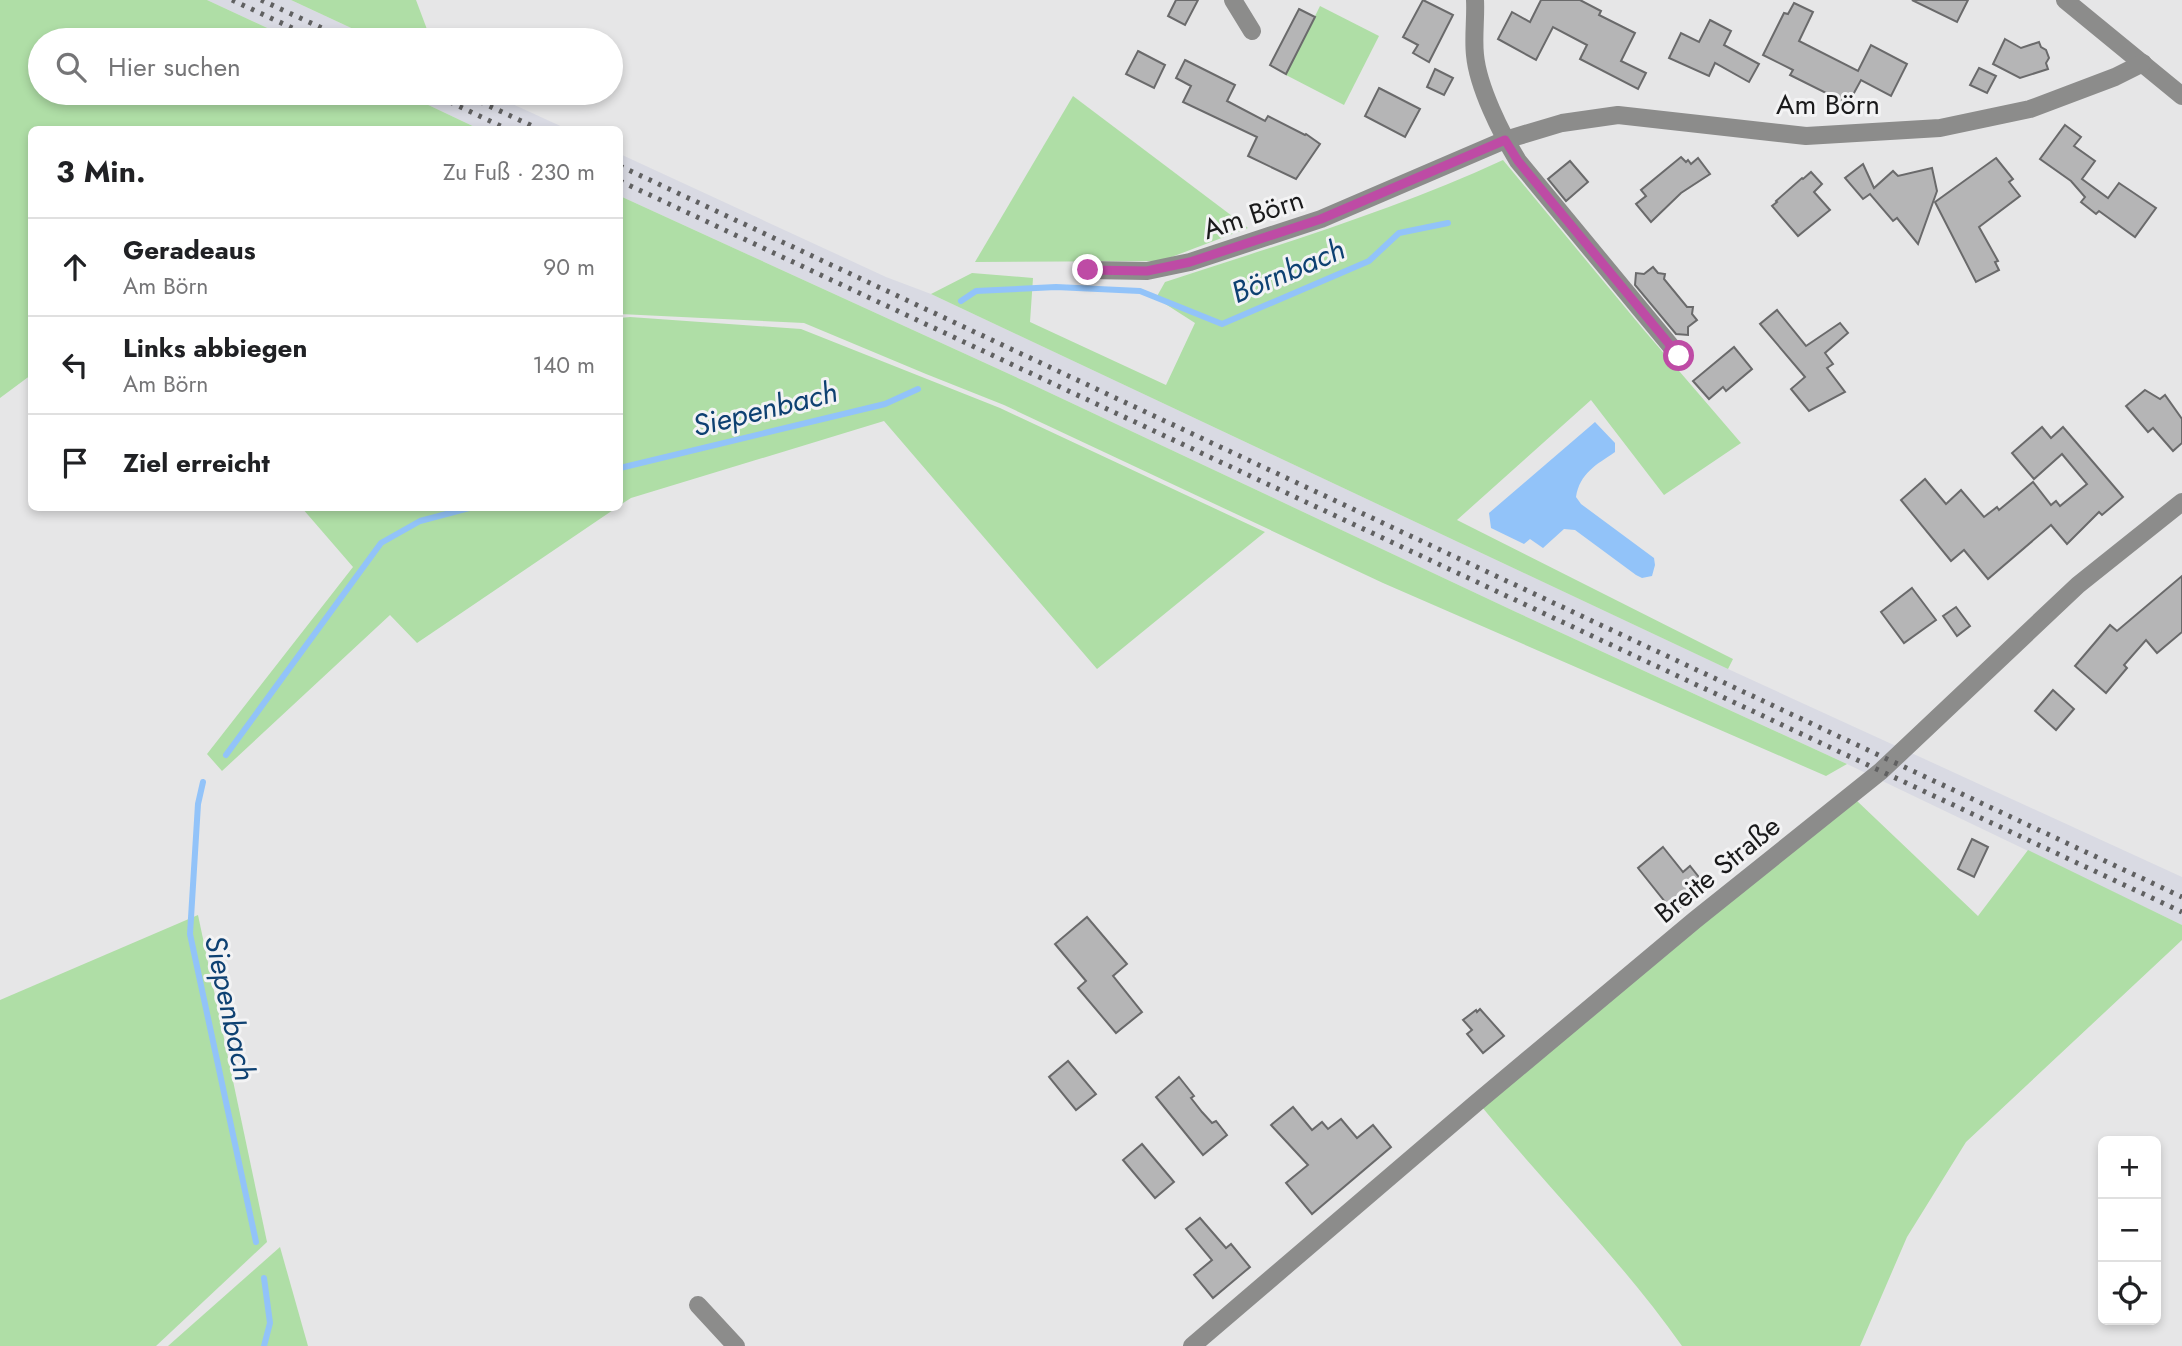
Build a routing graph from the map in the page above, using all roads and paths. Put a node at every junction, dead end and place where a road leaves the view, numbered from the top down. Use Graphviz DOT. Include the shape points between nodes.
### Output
graph roads {
  1 [pos="1233,0"];
  2 [pos="1475,0"];
  3 [pos="2070,1"];
  4 [pos="1252,31"];
  5 [pos="2143,63"];
  6 [pos="2182,96"];
  7 [pos="1505,140"];
  8 [pos="1088,270"];
  9 [pos="1679,356"];
  10 [pos="2182,502"];
  11 [pos="698,1305"];
  12 [pos="736,1346"];
  13 [pos="1192,1346"];
  1 -- 4 [label="street"];
  2 -- 7 [label="street" via="1475,55"];
  3 -- 5 [label="street"];
  5 -- 6 [label="street"];
  5 -- 7 [label="street, Am Börn" via="2030,109 1940,128 1806,136 1618,115 1562,123"];
  7 -- 8 [label="street, Am Börn" via="1321,219 1190,262 1147,271"];
  7 -- 9 [label="street"];
  10 -- 13 [label="street, Breite Straße" via="2078,585 1881,771 1695,920"];
  11 -- 12 [label="street"];
}
